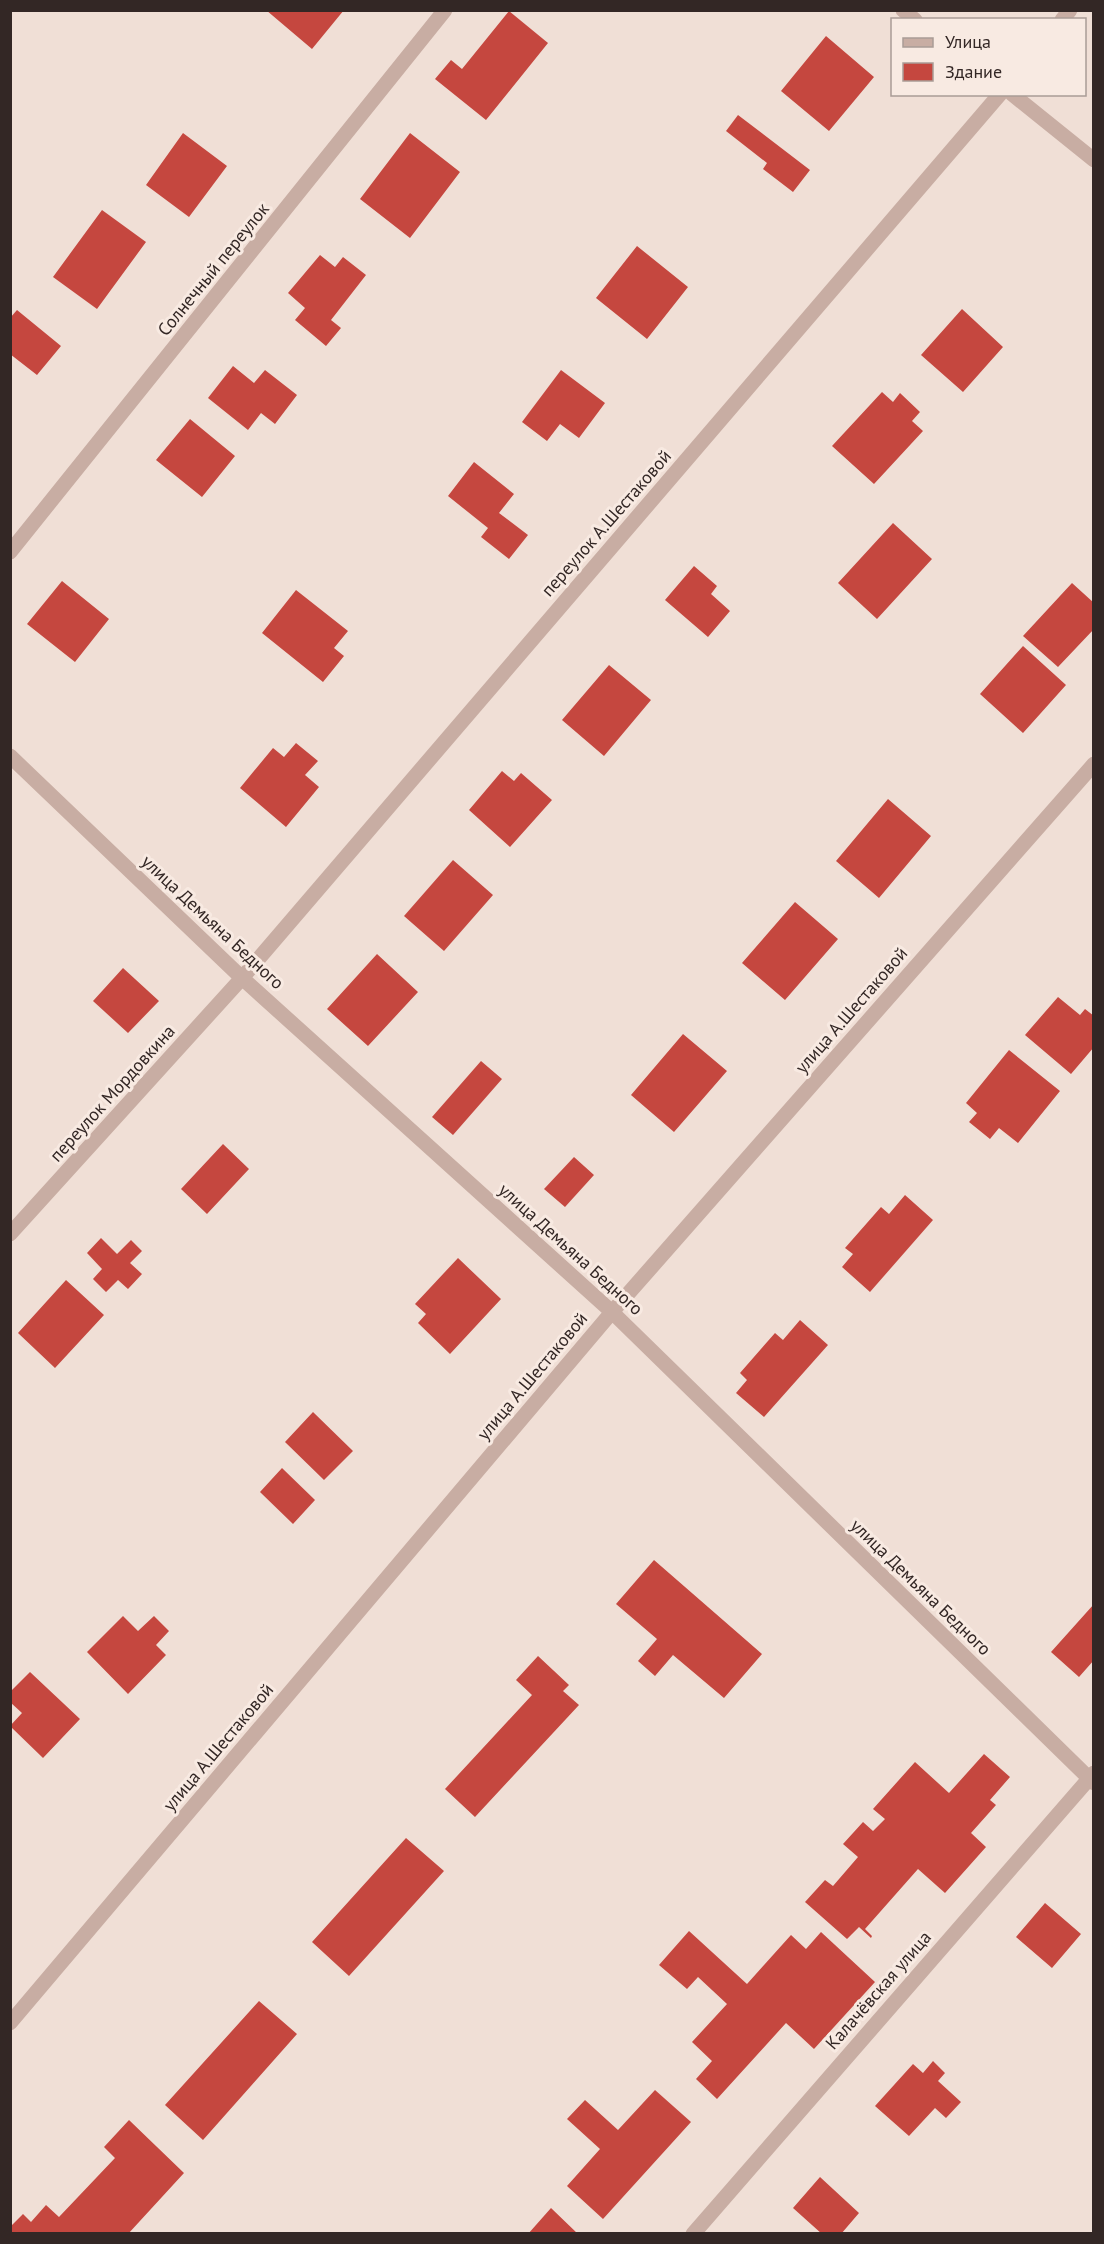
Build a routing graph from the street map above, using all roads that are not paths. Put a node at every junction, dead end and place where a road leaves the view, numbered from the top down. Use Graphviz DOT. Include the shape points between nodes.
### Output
graph roads {
  1 [pos="445,10"];
  2 [pos="998,96"];
  3 [pos="1014,96"];
  4 [pos="1094,160"];
  5 [pos="10,552"];
  6 [pos="10,756"];
  7 [pos="1094,764"];
  8 [pos="242,978"];
  9 [pos="10,1234"];
  10 [pos="612,1312"];
  11 [pos="1092,1778"];
  12 [pos="10,2023"];
  13 [pos="693,2234"];
  1 -- 5 [label="street, Солнечный переулок"];
  2 -- 8 [label="street, переулок А.Шестаковой"];
  3 -- 4 [label="street"];
  6 -- 8 [label="street, улица Демьяна Бедного"];
  7 -- 10 [label="street, улица А.Шестаковой"];
  8 -- 9 [label="street, переулок Мордовкина"];
  8 -- 10 [label="street, улица Демьяна Бедного"];
  10 -- 11 [label="street, улица Демьяна Бедного"];
  10 -- 12 [label="street, улица А.Шестаковой"];
  11 -- 13 [label="street, Калачёвская улица"];
}
